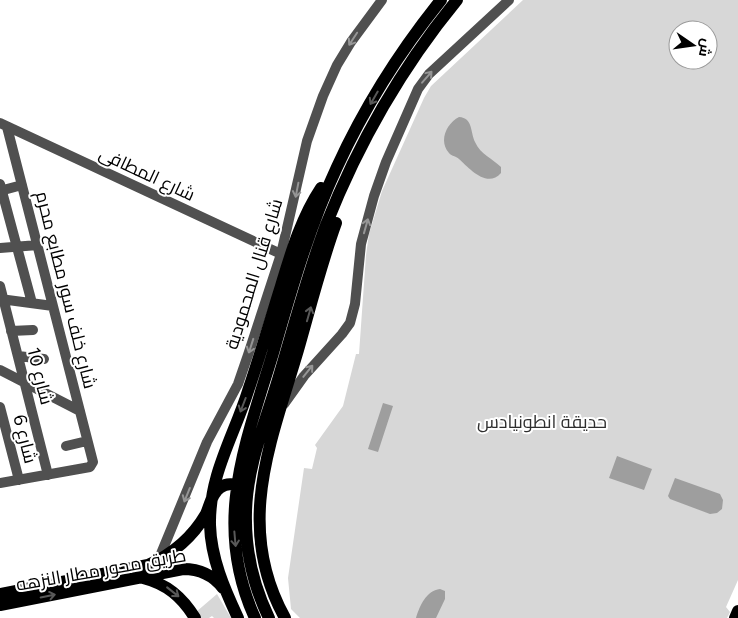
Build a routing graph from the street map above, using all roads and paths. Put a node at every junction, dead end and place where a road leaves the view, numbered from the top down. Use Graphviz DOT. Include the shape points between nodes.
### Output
graph roads {
  1 [pos="382,0"];
  2 [pos="440,0"];
  3 [pos="457,0"];
  4 [pos="509,0"];
  5 [pos="4,125"];
  6 [pos="358,154"];
  7 [pos="337,166"];
  8 [pos="22,185"];
  9 [pos="1,189"];
  10 [pos="38,245"];
  11 [pos="17,246"];
  12 [pos="0,248"];
  13 [pos="281,254"];
  14 [pos="0,286"];
  15 [pos="2,299"];
  16 [pos="32,303"];
  17 [pos="53,306"];
  18 [pos="33,330"];
  19 [pos="11,331"];
  20 [pos="18,356"];
  21 [pos="44,360"];
  22 [pos="0,370"];
  23 [pos="273,374"];
  24 [pos="25,383"];
  25 [pos="0,407"];
  26 [pos="80,411"];
  27 [pos="280,411"];
  28 [pos="88,441"];
  29 [pos="66,446"];
  30 [pos="223,454"];
  31 [pos="265,466"];
  32 [pos="48,475"];
  33 [pos="19,480"];
  34 [pos="0,483"];
  35 [pos="260,496"];
  36 [pos="212,498"];
  37 [pos="158,561"];
  38 [pos="143,578"];
  39 [pos="272,590"];
  40 [pos="0,594"];
  41 [pos="229,596"];
  42 [pos="0,606"];
  43 [pos="738,612"];
  44 [pos="285,616"];
  45 [pos="194,618"];
  46 [pos="238,618"];
  47 [pos="250,618"];
  48 [pos="255,618"];
  49 [pos="269,618"];
  50 [pos="735,618"];
  1 -- 13 [label="street, شارع قنال المحمودية, one-way" via="337,65 320,104"];
  2 -- 7 [label="main road, one-way" via="383,83"];
  3 -- 6 [label="main road" via="398,82"];
  27 -- 4 [label="street, one-way" via="304,376 350,323 356,304 361,244 374,196 418,89"];
  5 -- 8 [label="street, شارع خلف سور مطابع محرم"];
  5 -- 13 [label="street, شارع المطافى"];
  6 -- 23 [label="main road" via="326,226"];
  27 -- 6 [label="main road, one-way"];
  7 -- 23 [label="main road" via="302,256"];
  7 -- 30 [label="main road, one-way" via="317,193 301,226 248,394"];
  8 -- 9 [label="street"];
  8 -- 10 [label="street, شارع خلف سور مطابع محرم"];
  9 -- 11 [label="street"];
  10 -- 11 [label="street"];
  10 -- 17 [label="street, شارع خلف سور مطابع محرم"];
  11 -- 12 [label="street"];
  11 -- 16 [label="street"];
  13 -- 37 [label="street, شارع قنال المحمودية, one-way" via="238,384 208,442"];
  14 -- 15 [label="street, شارع 10"];
  15 -- 16 [label="street"];
  15 -- 19 [label="street, شارع 10"];
  16 -- 17 [label="street"];
  17 -- 26 [label="street, شارع خلف سور مطابع محرم"];
  18 -- 19 [label="street"];
  19 -- 20 [label="street, شارع 10"];
  20 -- 21 [label="street"];
  20 -- 24 [label="street, شارع 10"];
  22 -- 24 [label="street"];
  23 -- 48 [label="main road, one-way" via="242,457 234,505 239,568"];
  23 -- 49 [label="main road" via="246,511 247,542 253,572"];
  24 -- 26 [label="street"];
  24 -- 32 [label="street, شارع 10"];
  25 -- 33 [label="street, شارع 6"];
  26 -- 28 [label="street, شارع خلف سور مطابع محرم"];
  27 -- 31 [label="main road"];
  28 -- 29 [label="street"];
  28 -- 32 [label="street, شارع خلف سور مطابع محرم" via="93,462 90,467"];
  30 -- 31 [label="main road" via="232,466 252,474 260,473"];
  30 -- 36 [label="main road"];
  31 -- 35 [label="main road"];
  32 -- 33 [label="street"];
  33 -- 34 [label="street"];
  35 -- 36 [label="main road" via="252,489 228,484 218,488"];
  35 -- 39 [label="main road" via="262,548"];
  36 -- 37 [label="main road, طريق محور مطار النزهه" via="192,535"];
  36 -- 41 [label="main road" via="212,547"];
  37 -- 40 [label="main road, طريق محور مطار النزهه" via="138,568"];
  38 -- 41 [label="main road, طريق محور مطار النزهه" via="183,569 196,570 215,579"];
  42 -- 38 [label="main road, طريق محور مطار النزهه, one-way"];
  38 -- 45 [label="main road, one-way" via="173,592"];
  39 -- 41 [label="main road" via="263,602 252,606 241,604"];
  39 -- 44 [label="main road"];
  41 -- 46 [label="main road"];
  43 -- 50 [label="main road"];
  44 -- 47 [label="main road" via="268,611"];
}
